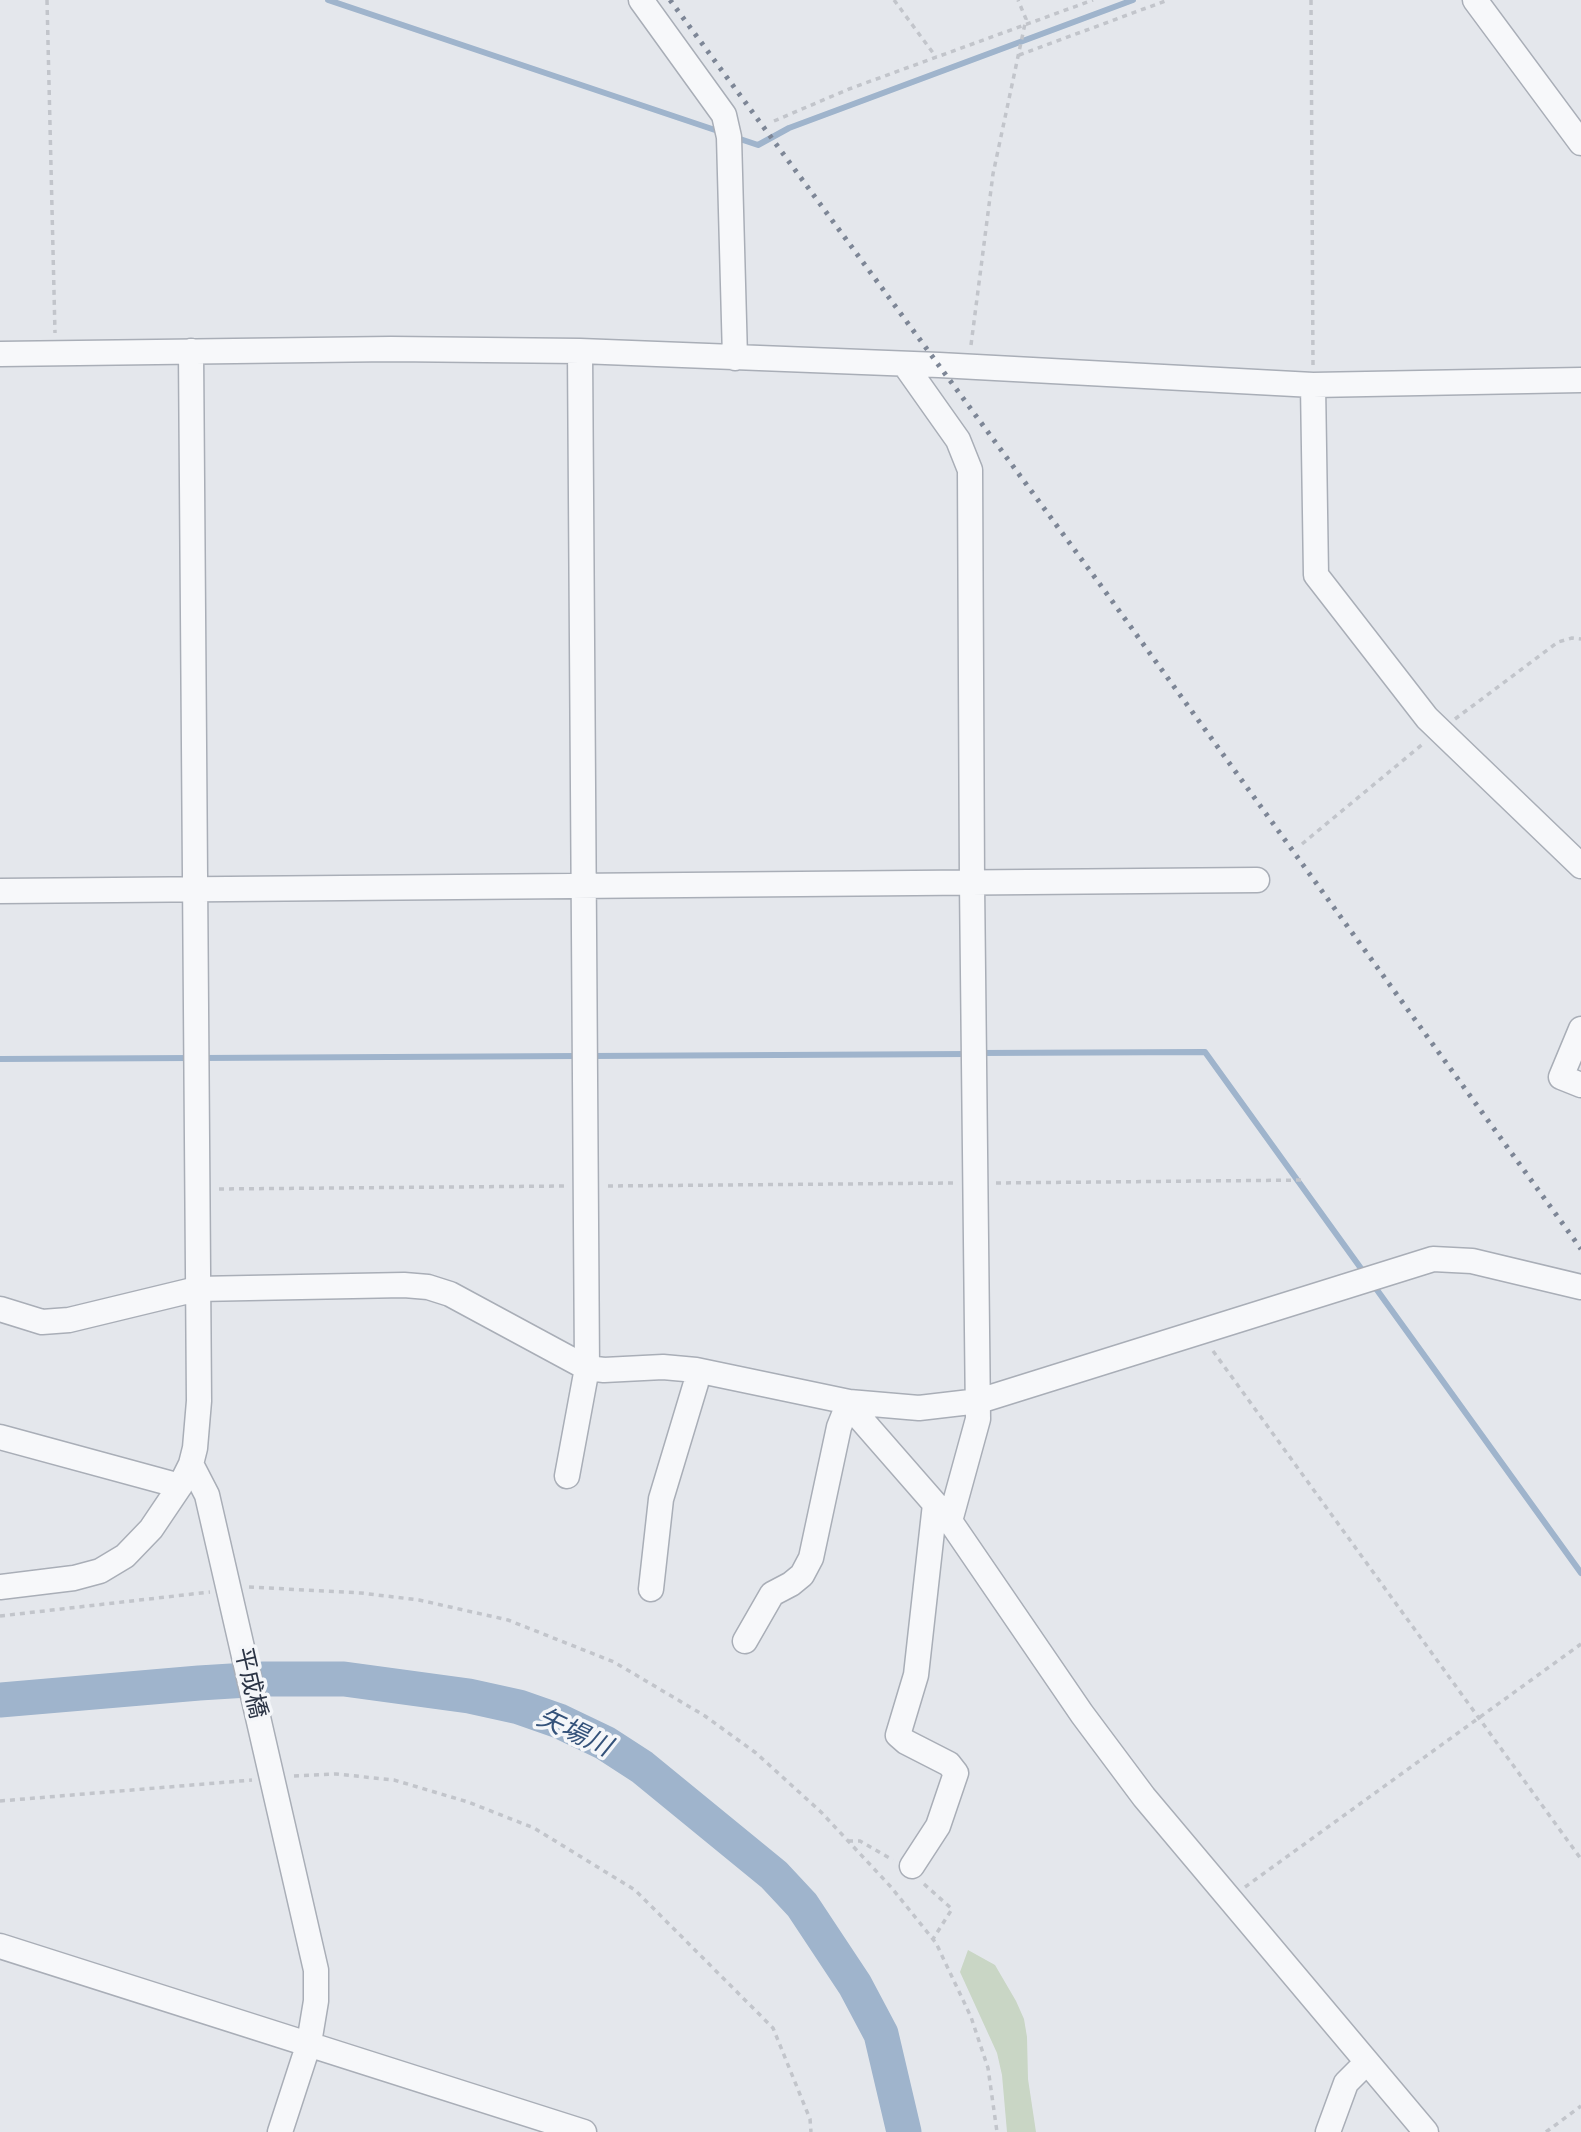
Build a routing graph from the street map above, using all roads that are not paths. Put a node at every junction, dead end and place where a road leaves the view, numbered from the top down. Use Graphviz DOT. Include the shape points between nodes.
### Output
graph roads {
  1 [pos="641,0"];
  2 [pos="1475,0"];
  3 [pos="1581,143"];
  4 [pos="191,351"];
  5 [pos="580,351"];
  6 [pos="0,354"];
  7 [pos="735,358"];
  8 [pos="905,365"];
  9 [pos="1581,380"];
  10 [pos="1313,385"];
  11 [pos="1581,866"];
  12 [pos="1257,880"];
  13 [pos="972,883"];
  14 [pos="583,885"];
  15 [pos="0,891"];
  16 [pos="194,891"];
  17 [pos="1581,1029"];
  18 [pos="1581,1085"];
  19 [pos="1581,1287"];
  20 [pos="197,1289"];
  21 [pos="0,1309"];
  22 [pos="587,1368"];
  23 [pos="696,1370"];
  24 [pos="978,1401"];
  25 [pos="849,1402"];
  26 [pos="0,1437"];
  27 [pos="186,1475"];
  28 [pos="567,1476"];
  29 [pos="942,1513"];
  30 [pos="0,1587"];
  31 [pos="651,1589"];
  32 [pos="745,1641"];
  33 [pos="912,1866"];
  34 [pos="0,1946"];
  35 [pos="309,2043"];
  36 [pos="1366,2063"];
  37 [pos="280,2132"];
  38 [pos="584,2132"];
  39 [pos="1328,2132"];
  40 [pos="1426,2132"];
  1 -- 7 [label="street" via="724,115 729,137"];
  2 -- 3 [label="street"];
  4 -- 5 [label="street"];
  4 -- 6 [label="street"];
  4 -- 16 [label="street"];
  5 -- 7 [label="street"];
  5 -- 14 [label="street"];
  7 -- 8 [label="street"];
  8 -- 10 [label="street"];
  8 -- 13 [label="street" via="958,440 970,470"];
  9 -- 10 [label="street"];
  10 -- 11 [label="street" via="1315,575 1427,718"];
  12 -- 13 [label="street"];
  13 -- 14 [label="street"];
  13 -- 24 [label="street"];
  14 -- 16 [label="street"];
  14 -- 22 [label="street"];
  15 -- 16 [label="street"];
  16 -- 20 [label="street"];
  17 -- 18 [label="street" via="1561,1077"];
  19 -- 24 [label="street" via="1472,1261 1433,1259"];
  20 -- 21 [label="street" via="69,1320 42,1322"];
  20 -- 22 [label="street" via="428,1287 450,1294"];
  20 -- 27 [label="street" via="199,1401"];
  22 -- 23 [label="street"];
  22 -- 28 [label="street"];
  23 -- 25 [label="street"];
  23 -- 31 [label="street" via="661,1499"];
  24 -- 25 [label="street" via="919,1408"];
  24 -- 29 [label="street" via="978,1419"];
  25 -- 29 [label="street"];
  25 -- 32 [label="street" via="839,1427 811,1558 802,1575 772,1594"];
  26 -- 27 [label="street"];
  27 -- 30 [label="street" via="151,1529 125,1556 100,1571 74,1578"];
  27 -- 35 [label="street, 平成橋" via="207,1495 316,1970"];
  29 -- 33 [label="street" via="915,1675 898,1735 949,1763 956,1773 938,1826"];
  29 -- 36 [label="street" via="1144,1797"];
  34 -- 35 [label="street"];
  35 -- 37 [label="street, 平成橋"];
  35 -- 38 [label="street"];
  36 -- 39 [label="street" via="1346,2083"];
  36 -- 40 [label="street"];
}
